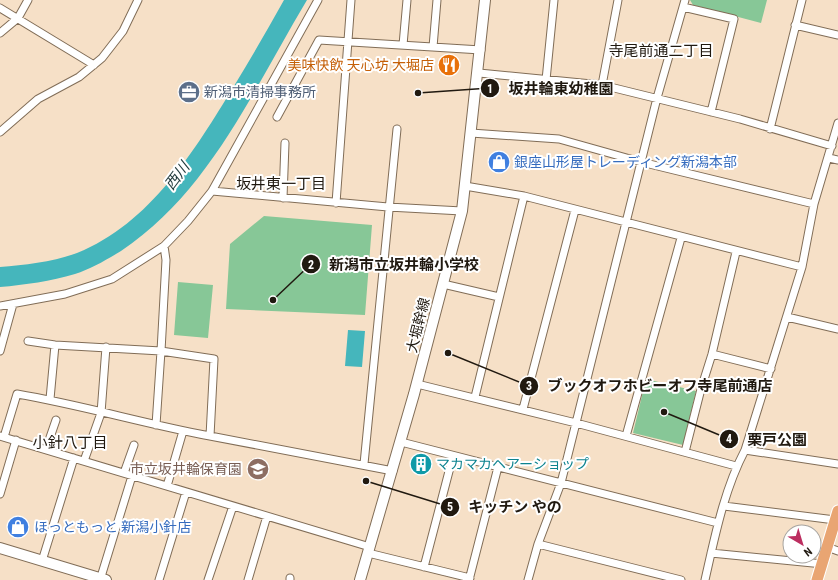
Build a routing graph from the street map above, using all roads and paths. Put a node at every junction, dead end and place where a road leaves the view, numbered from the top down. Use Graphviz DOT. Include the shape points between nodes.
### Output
graph roads {
  1 [pos="28,0"];
  2 [pos="138,0"];
  3 [pos="318,0"];
  4 [pos="350,0"];
  5 [pos="407,0"];
  6 [pos="437,0"];
  7 [pos="486,0"];
  8 [pos="554,0"];
  9 [pos="618,0"];
  10 [pos="802,0"];
  11 [pos="684,4"];
  12 [pos="0,8"];
  13 [pos="18,18"];
  14 [pos="795,25"];
  15 [pos="0,33"];
  16 [pos="838,35"];
  17 [pos="347,41"];
  18 [pos="403,45"];
  19 [pos="433,47"];
  20 [pos="481,50"];
  21 [pos="94,65"];
  22 [pos="478,73"];
  23 [pos="546,80"];
  24 [pos="602,85"];
  25 [pos="657,98"];
  26 [pos="711,112"];
  27 [pos="277,117"];
  28 [pos="838,123"];
  29 [pos="396,129"];
  30 [pos="770,130"];
  31 [pos="0,132"];
  32 [pos="471,133"];
  33 [pos="285,143"];
  34 [pos="832,146"];
  35 [pos="829,158"];
  36 [pos="838,160"];
  37 [pos="641,162"];
  38 [pos="465,186"];
  39 [pos="212,191"];
  40 [pos="524,196"];
  41 [pos="283,198"];
  42 [pos="336,203"];
  43 [pos="814,204"];
  44 [pos="388,208"];
  45 [pos="575,210"];
  46 [pos="462,211"];
  47 [pos="625,223"];
  48 [pos="681,238"];
  49 [pos="164,246"];
  50 [pos="736,252"];
  51 [pos="802,268"];
  52 [pos="443,284"];
  53 [pos="500,297"];
  54 [pos="12,304"];
  55 [pos="0,306"];
  56 [pos="787,317"];
  57 [pos="838,329"];
  58 [pos="28,341"];
  59 [pos="55,345"];
  60 [pos="106,348"];
  61 [pos="0,351"];
  62 [pos="161,351"];
  63 [pos="712,354"];
  64 [pos="771,369"];
  65 [pos="417,384"];
  66 [pos="475,398"];
  67 [pos="50,399"];
  68 [pos="523,409"];
  69 [pos="101,413"];
  70 [pos="56,420"];
  71 [pos="576,423"];
  72 [pos="156,425"];
  73 [pos="183,431"];
  74 [pos="2,436"];
  75 [pos="210,436"];
  76 [pos="626,436"];
  77 [pos="16,440"];
  78 [pos="401,442"];
  79 [pos="134,445"];
  80 [pos="46,450"];
  81 [pos="745,450"];
  82 [pos="685,452"];
  83 [pos="453,456"];
  84 [pos="74,458"];
  85 [pos="84,461"];
  86 [pos="364,464"];
  87 [pos="838,464"];
  88 [pos="736,466"];
  89 [pos="498,467"];
  90 [pos="393,471"];
  91 [pos="124,473"];
  92 [pos="132,476"];
  93 [pos="561,483"];
  94 [pos="167,486"];
  95 [pos="1,489"];
  96 [pos="186,492"];
  97 [pos="233,506"];
  98 [pos="724,506"];
  99 [pos="837,515"];
  100 [pos="267,516"];
  101 [pos="718,523"];
  102 [pos="538,544"];
  103 [pos="827,547"];
  104 [pos="0,548"];
  105 [pos="369,550"];
  106 [pos="838,551"];
  107 [pos="711,553"];
  108 [pos="42,560"];
  109 [pos="823,564"];
  110 [pos="424,567"];
  111 [pos="102,579"];
  112 [pos="470,579"];
  113 [pos="159,580"];
  114 [pos="208,580"];
  115 [pos="248,580"];
  116 [pos="360,580"];
  117 [pos="528,580"];
  118 [pos="681,580"];
  119 [pos="705,580"];
  120 [pos="817,580"];
  1 -- 13 [label="street"];
  2 -- 21 [label="street" via="123,31"];
  3 -- 39 [label="street"];
  4 -- 17 [label="street"];
  5 -- 18 [label="street"];
  6 -- 19 [label="street"];
  7 -- 20 [label="street, 大堀幹線"];
  8 -- 23 [label="street"];
  9 -- 24 [label="street"];
  10 -- 14 [label="street"];
  11 -- 25 [label="street"];
  11 -- 26 [label="street" via="734,19"];
  12 -- 13 [label="street"];
  13 -- 15 [label="street"];
  13 -- 21 [label="street"];
  14 -- 16 [label="street"];
  14 -- 30 [label="street"];
  17 -- 18 [label="street"];
  17 -- 27 [label="street" via="319,40"];
  17 -- 42 [label="street"];
  18 -- 19 [label="street"];
  19 -- 20 [label="street"];
  20 -- 22 [label="street, 大堀幹線"];
  21 -- 31 [label="street" via="79,77 38,99"];
  22 -- 23 [label="street"];
  22 -- 32 [label="street, 大堀幹線"];
  23 -- 24 [label="street"];
  24 -- 25 [label="street"];
  25 -- 26 [label="street"];
  25 -- 37 [label="street"];
  26 -- 30 [label="street"];
  28 -- 34 [label="street"];
  29 -- 44 [label="street"];
  30 -- 34 [label="street"];
  32 -- 37 [label="street" via="559,139"];
  32 -- 38 [label="street, 大堀幹線"];
  33 -- 41 [label="street"];
  34 -- 35 [label="street"];
  35 -- 36 [label="street"];
  35 -- 43 [label="street"];
  37 -- 43 [label="street"];
  37 -- 47 [label="street"];
  38 -- 40 [label="street"];
  38 -- 46 [label="street, 大堀幹線"];
  39 -- 41 [label="street"];
  39 -- 49 [label="street"];
  40 -- 45 [label="street"];
  40 -- 53 [label="street"];
  41 -- 42 [label="street"];
  42 -- 44 [label="street"];
  43 -- 51 [label="street"];
  44 -- 46 [label="street"];
  44 -- 86 [label="street"];
  45 -- 47 [label="street"];
  45 -- 68 [label="street"];
  46 -- 52 [label="street, 大堀幹線"];
  47 -- 48 [label="street"];
  47 -- 71 [label="street"];
  48 -- 50 [label="street"];
  48 -- 76 [label="street"];
  49 -- 54 [label="street" via="112,279 65,294"];
  49 -- 62 [label="street" via="166,260"];
  50 -- 51 [label="street"];
  50 -- 63 [label="street"];
  51 -- 56 [label="street"];
  52 -- 53 [label="street"];
  52 -- 65 [label="street, 大堀幹線"];
  53 -- 66 [label="street"];
  54 -- 55 [label="street"];
  54 -- 61 [label="street"];
  56 -- 57 [label="street"];
  56 -- 64 [label="street"];
  58 -- 59 [label="street"];
  59 -- 60 [label="street"];
  59 -- 67 [label="street"];
  60 -- 62 [label="street"];
  60 -- 69 [label="street"];
  62 -- 72 [label="street"];
  62 -- 75 [label="street" via="214,359"];
  63 -- 64 [label="street"];
  63 -- 82 [label="street"];
  64 -- 81 [label="street"];
  65 -- 66 [label="street"];
  65 -- 78 [label="street, 大堀幹線"];
  66 -- 68 [label="street"];
  67 -- 69 [label="street"];
  67 -- 74 [label="street" via="17,394"];
  68 -- 71 [label="street"];
  69 -- 72 [label="street"];
  69 -- 85 [label="street"];
  70 -- 80 [label="street"];
  71 -- 76 [label="street"];
  71 -- 93 [label="street"];
  72 -- 73 [label="street"];
  73 -- 75 [label="street"];
  73 -- 94 [label="street"];
  74 -- 77 [label="street"];
  75 -- 86 [label="street"];
  76 -- 82 [label="street"];
  77 -- 80 [label="street"];
  77 -- 95 [label="street"];
  78 -- 83 [label="street"];
  78 -- 90 [label="street, 大堀幹線"];
  79 -- 91 [label="street"];
  80 -- 84 [label="street"];
  81 -- 87 [label="street"];
  81 -- 88 [label="street"];
  82 -- 88 [label="street"];
  83 -- 89 [label="street"];
  83 -- 110 [label="street"];
  84 -- 85 [label="street"];
  84 -- 108 [label="street"];
  85 -- 91 [label="street"];
  86 -- 90 [label="street"];
  88 -- 98 [label="street"];
  89 -- 93 [label="street"];
  89 -- 112 [label="street"];
  90 -- 105 [label="street, 大堀幹線"];
  91 -- 92 [label="street"];
  92 -- 94 [label="street"];
  92 -- 111 [label="street"];
  93 -- 101 [label="street"];
  93 -- 102 [label="street"];
  94 -- 96 [label="street"];
  96 -- 97 [label="street"];
  96 -- 113 [label="street"];
  97 -- 100 [label="street"];
  97 -- 114 [label="street"];
  98 -- 99 [label="street"];
  98 -- 101 [label="street"];
  99 -- 103 [label="main road"];
  100 -- 105 [label="street"];
  100 -- 115 [label="street"];
  101 -- 107 [label="street"];
  102 -- 117 [label="street"];
  102 -- 118 [label="street"];
  103 -- 106 [label="street"];
  103 -- 109 [label="main road"];
  104 -- 108 [label="street"];
  105 -- 110 [label="street"];
  105 -- 116 [label="street, 大堀幹線"];
  107 -- 109 [label="street"];
  107 -- 119 [label="street"];
  108 -- 111 [label="street"];
  109 -- 120 [label="main road"];
  110 -- 112 [label="street"];
}
